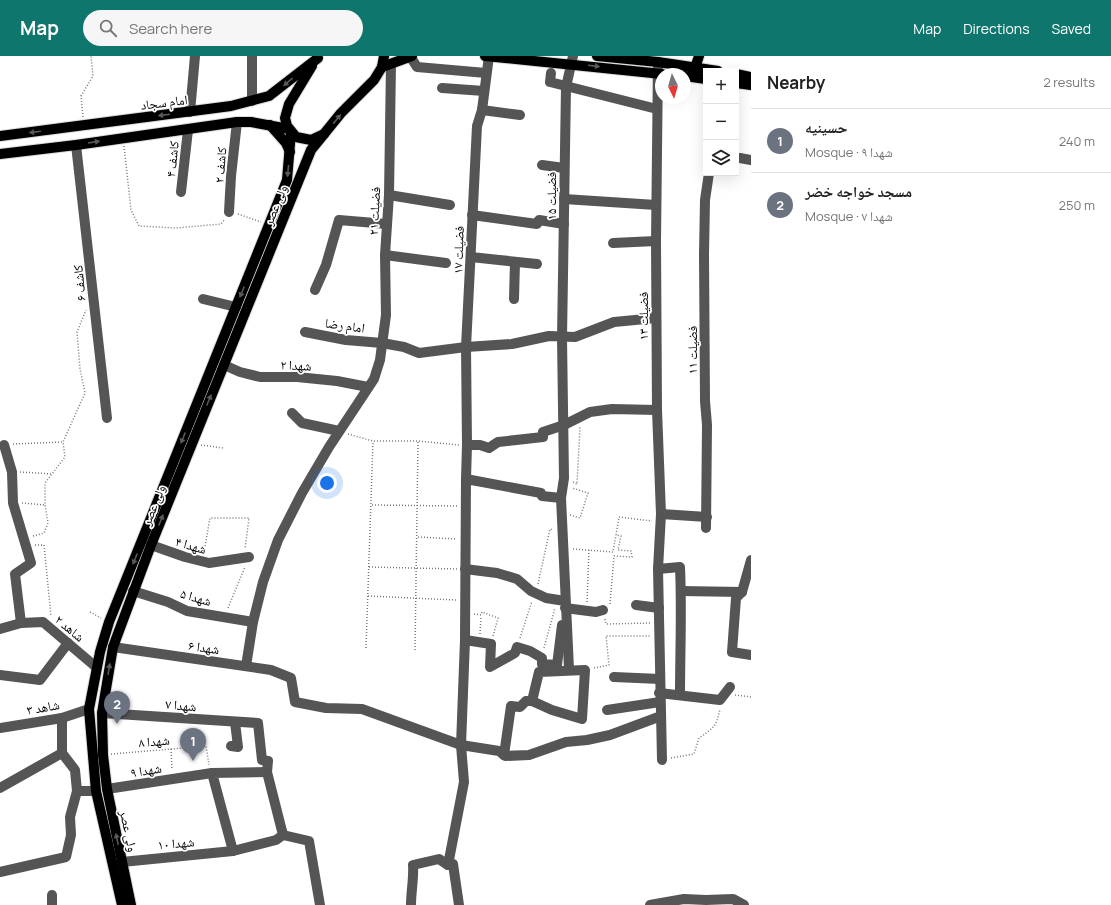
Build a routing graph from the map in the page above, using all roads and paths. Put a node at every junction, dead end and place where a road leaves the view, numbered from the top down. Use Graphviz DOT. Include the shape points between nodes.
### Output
graph roads {
  1 [pos="91,56"];
  2 [pos="196,56"];
  3 [pos="252,56"];
  4 [pos="411,56"];
  5 [pos="485,56"];
  6 [pos="489,56"];
  7 [pos="597,56"];
  8 [pos="688,56"];
  9 [pos="699,56"];
  10 [pos="319,57"];
  11 [pos="532,58"];
  12 [pos="572,60"];
  13 [pos="386,62"];
  14 [pos="658,62"];
  15 [pos="695,67"];
  16 [pos="659,68"];
  17 [pos="676,68"];
  18 [pos="683,68"];
  19 [pos="691,68"];
  20 [pos="703,68"];
  21 [pos="486,73"];
  22 [pos="551,73"];
  23 [pos="655,73"];
  24 [pos="691,74"];
  25 [pos="739,75"];
  26 [pos="691,77"];
  27 [pos="751,77"];
  28 [pos="703,79"];
  29 [pos="739,83"];
  30 [pos="751,85"];
  31 [pos="566,87"];
  32 [pos="442,88"];
  33 [pos="484,90"];
  34 [pos="252,101"];
  35 [pos="657,104"];
  36 [pos="657,109"];
  37 [pos="482,110"];
  38 [pos="190,112"];
  39 [pos="520,115"];
  40 [pos="109,122"];
  41 [pos="237,122"];
  42 [pos="270,125"];
  43 [pos="84,126"];
  44 [pos="188,130"];
  45 [pos="290,131"];
  46 [pos="324,134"];
  47 [pos="0,136"];
  48 [pos="124,138"];
  49 [pos="111,140"];
  50 [pos="76,145"];
  51 [pos="0,154"];
  52 [pos="290,154"];
  53 [pos="740,158"];
  54 [pos="751,160"];
  55 [pos="542,166"];
  56 [pos="564,168"];
  57 [pos="709,176"];
  58 [pos="182,192"];
  59 [pos="389,195"];
  60 [pos="564,199"];
  61 [pos="450,205"];
  62 [pos="656,205"];
  63 [pos="229,212"];
  64 [pos="472,215"];
  65 [pos="271,224"];
  66 [pos="387,224"];
  67 [pos="564,224"];
  68 [pos="656,241"];
  69 [pos="613,242"];
  70 [pos="385,255"];
  71 [pos="471,257"];
  72 [pos="515,262"];
  73 [pos="446,263"];
  74 [pos="537,264"];
  75 [pos="315,290"];
  76 [pos="93,292"];
  77 [pos="203,299"];
  78 [pos="514,299"];
  79 [pos="236,307"];
  80 [pos="656,318"];
  81 [pos="305,332"];
  82 [pos="562,338"];
  83 [pos="382,343"];
  84 [pos="466,347"];
  85 [pos="219,363"];
  86 [pos="368,387"];
  87 [pos="657,410"];
  88 [pos="292,413"];
  89 [pos="107,418"];
  90 [pos="581,422"];
  91 [pos="564,425"];
  92 [pos="338,431"];
  93 [pos="373,441"];
  94 [pos="418,441"];
  95 [pos="63,442"];
  96 [pos="191,444"];
  97 [pos="4,445"];
  98 [pos="467,445"];
  99 [pos="223,448"];
  100 [pos="12,472"];
  101 [pos="52,474"];
  102 [pos="466,479"];
  103 [pos="564,481"];
  104 [pos="561,498"];
  105 [pos="13,503"];
  106 [pos="371,504"];
  107 [pos="45,505"];
  108 [pos="418,505"];
  109 [pos="466,506"];
  110 [pos="562,512"];
  111 [pos="707,517"];
  112 [pos="660,518"];
  113 [pos="706,528"];
  114 [pos="562,532"];
  115 [pos="616,535"];
  116 [pos="418,537"];
  117 [pos="465,540"];
  118 [pos="24,542"];
  119 [pos="151,545"];
  120 [pos="563,548"];
  121 [pos="589,550"];
  122 [pos="247,557"];
  123 [pos="751,560"];
  124 [pos="203,562"];
  125 [pos="369,567"];
  126 [pos="417,569"];
  127 [pos="465,569"];
  128 [pos="658,569"];
  129 [pos="681,590"];
  130 [pos="133,591"];
  131 [pos="742,592"];
  132 [pos="535,593"];
  133 [pos="368,596"];
  134 [pos="416,599"];
  135 [pos="563,602"];
  136 [pos="464,606"];
  137 [pos="636,606"];
  138 [pos="659,608"];
  139 [pos="603,610"];
  140 [pos="90,612"];
  141 [pos="587,612"];
  142 [pos="481,616"];
  143 [pos="224,617"];
  144 [pos="253,622"];
  145 [pos="21,623"];
  146 [pos="653,623"];
  147 [pos="108,624"];
  148 [pos="0,629"];
  149 [pos="52,630"];
  150 [pos="653,630"];
  151 [pos="465,640"];
  152 [pos="480,642"];
  153 [pos="68,643"];
  154 [pos="491,644"];
  155 [pos="113,647"];
  156 [pos="517,647"];
  157 [pos="366,648"];
  158 [pos="415,650"];
  159 [pos="751,655"];
  160 [pos="542,658"];
  161 [pos="246,666"];
  162 [pos="96,667"];
  163 [pos="569,669"];
  164 [pos="585,670"];
  165 [pos="0,675"];
  166 [pos="614,677"];
  167 [pos="660,679"];
  168 [pos="725,694"];
  169 [pos="680,695"];
  170 [pos="660,697"];
  171 [pos="751,697"];
  172 [pos="532,701"];
  173 [pos="89,709"];
  174 [pos="607,710"];
  175 [pos="102,713"];
  176 [pos="661,716"];
  177 [pos="62,718"];
  178 [pos="235,722"];
  179 [pos="0,728"];
  180 [pos="461,745"];
  181 [pos="231,746"];
  182 [pos="171,749"];
  183 [pos="62,753"];
  184 [pos="103,754"];
  185 [pos="504,755"];
  186 [pos="662,760"];
  187 [pos="211,771"];
  188 [pos="268,772"];
  189 [pos="173,773"];
  190 [pos="0,788"];
  191 [pos="107,789"];
  192 [pos="76,791"];
  193 [pos="96,791"];
  194 [pos="279,838"];
  195 [pos="233,851"];
  196 [pos="117,863"];
  197 [pos="448,865"];
  198 [pos="0,872"];
  199 [pos="122,905"];
  200 [pos="131,905"];
  201 [pos="320,905"];
  202 [pos="411,905"];
  203 [pos="459,905"];
  204 [pos="650,905"];
  205 [pos="744,905"];
  1 -- 43 [label="path" via="93,76 81,96"];
  2 -- 38 [label="street"];
  3 -- 34 [label="street"];
  4 -- 13 [label="main road"];
  4 -- 21 [label="street" via="418,67"];
  5 -- 6 [label="main road"];
  6 -- 11 [label="main road"];
  6 -- 21 [label="street, فضیلت ۱۷"];
  7 -- 14 [label="main road"];
  8 -- 18 [label="main road"];
  9 -- 15 [label="main road"];
  10 -- 34 [label="main road, امام سجاد, one-way" via="280,89 269,96"];
  10 -- 45 [label="main road, ولی عصر" via="286,111 285,118"];
  11 -- 12 [label="main road"];
  12 -- 23 [label="main road, one-way"];
  12 -- 31 [label="street, فضیلت ۱۵"];
  46 -- 13 [label="main road, ولی عصر, one-way" via="374,80"];
  13 -- 59 [label="street, فضیلت ۲۱"];
  14 -- 16 [label="street, فضیلت ۱۳"];
  14 -- 17 [label="main road"];
  15 -- 19 [label="main road"];
  15 -- 20 [label="main road"];
  15 -- 24 [label="main road"];
  21 -- 33 [label="street, فضیلت ۱۷"];
  22 -- 31 [label="street" via="550,82"];
  25 -- 27 [label="main road"];
  26 -- 28 [label="main road"];
  29 -- 30 [label="main road"];
  31 -- 36 [label="street"];
  31 -- 56 [label="street, فضیلت ۱۵"];
  32 -- 33 [label="street"];
  33 -- 37 [label="street, فضیلت ۱۷"];
  34 -- 38 [label="main road, امام سجاد"];
  35 -- 36 [label="street, فضیلت ۱۳"];
  36 -- 62 [label="street, فضیلت ۱۳"];
  37 -- 39 [label="street"];
  37 -- 64 [label="street, فضیلت ۱۷" via="477,126"];
  38 -- 40 [label="main road, امام سجاد, one-way"];
  40 -- 43 [label="main road, امام سجاد"];
  40 -- 49 [label="main road"];
  41 -- 42 [label="main road"];
  41 -- 44 [label="main road"];
  41 -- 63 [label="street, کاشف ۲"];
  42 -- 45 [label="main road"];
  42 -- 52 [label="main road" via="286,143"];
  43 -- 47 [label="main road, امام سجاد, one-way"];
  44 -- 48 [label="main road"];
  44 -- 58 [label="street, کاشف ۴"];
  45 -- 46 [label="main road" via="296,137 310,140"];
  45 -- 52 [label="main road, ولی عصر"];
  46 -- 85 [label="main road, ولی عصر" via="311,150"];
  48 -- 49 [label="main road"];
  48 -- 63 [label="path" via="131,210 139,226 176,228 221,224"];
  50 -- 49 [label="main road, one-way"];
  50 -- 51 [label="main road"];
  50 -- 76 [label="street, کاشف ۶"];
  52 -- 65 [label="main road, ولی عصر, one-way" via="287,180"];
  53 -- 54 [label="street"];
  55 -- 56 [label="street"];
  56 -- 60 [label="street, فضیلت ۱۵"];
  57 -- 111 [label="street, فضیلت ۱۱" via="705,200 704,254"];
  59 -- 61 [label="street"];
  59 -- 66 [label="street, فضیلت ۲۱"];
  60 -- 62 [label="street"];
  60 -- 67 [label="street, فضیلت ۱۵"];
  62 -- 68 [label="street, فضیلت ۱۳"];
  63 -- 65 [label="path"];
  64 -- 67 [label="street" via="537,224 540,220"];
  64 -- 71 [label="street, فضیلت ۱۷"];
  65 -- 79 [label="main road, ولی عصر, one-way"];
  66 -- 70 [label="street, فضیلت ۲۱"];
  66 -- 75 [label="street" via="338,220 326,265"];
  67 -- 82 [label="street, فضیلت ۱۵"];
  68 -- 69 [label="street"];
  68 -- 80 [label="street, فضیلت ۱۳"];
  70 -- 73 [label="street"];
  70 -- 83 [label="street, فضیلت ۲۱" via="386,315"];
  71 -- 72 [label="street"];
  71 -- 84 [label="street, فضیلت ۱۷"];
  72 -- 74 [label="street"];
  72 -- 78 [label="street"];
  76 -- 89 [label="street, کاشف ۶"];
  76 -- 95 [label="path" via="77,332 85,393"];
  77 -- 79 [label="street"];
  79 -- 85 [label="main road, ولی عصر"];
  80 -- 82 [label="street, امام رضا" via="614,322"];
  80 -- 87 [label="street, فضیلت ۱۳"];
  81 -- 83 [label="street, امام رضا" via="346,340"];
  82 -- 84 [label="street, امام رضا" via="549,336 512,344"];
  82 -- 91 [label="street, فضیلت ۱۵"];
  83 -- 84 [label="street, امام رضا" via="419,353"];
  83 -- 86 [label="street, فضیلت ۲۱" via="374,379"];
  84 -- 98 [label="street, فضیلت ۱۷"];
  85 -- 86 [label="street, شهدا ۲" via="260,377 297,377"];
  96 -- 85 [label="main road, ولی عصر, one-way"];
  85 -- 147 [label="main road, ولی عصر, one-way"];
  86 -- 92 [label="street, فضیلت ۲۱"];
  87 -- 91 [label="street" via="612,408 590,412"];
  87 -- 112 [label="street, فضیلت ۱۳"];
  88 -- 92 [label="street" via="302,423"];
  90 -- 103 [label="path" via="577,484"];
  91 -- 98 [label="street" via="543,432 543,437 498,442 489,448"];
  91 -- 103 [label="street, فضیلت ۱۵"];
  92 -- 93 [label="path"];
  92 -- 144 [label="street, فضیلت ۲۱" via="278,540 263,582"];
  93 -- 94 [label="path"];
  93 -- 106 [label="path"];
  94 -- 98 [label="path"];
  94 -- 108 [label="path"];
  95 -- 97 [label="path"];
  95 -- 101 [label="path" via="65,456"];
  96 -- 99 [label="path"];
  119 -- 96 [label="main road, ولی عصر, one-way"];
  97 -- 100 [label="street"];
  98 -- 102 [label="street, فضیلت ۱۷"];
  100 -- 101 [label="path"];
  100 -- 105 [label="street"];
  101 -- 107 [label="path" via="45,483"];
  102 -- 104 [label="street"];
  102 -- 109 [label="street, فضیلت ۱۷"];
  103 -- 104 [label="street, فضیلت ۱۵"];
  103 -- 110 [label="path" via="588,493 580,518"];
  104 -- 110 [label="street, فضیلت ۱۵"];
  105 -- 107 [label="path"];
  105 -- 118 [label="street"];
  106 -- 108 [label="path"];
  106 -- 125 [label="path"];
  107 -- 118 [label="path" via="48,523 44,533"];
  108 -- 109 [label="path"];
  108 -- 116 [label="path"];
  109 -- 117 [label="street, فضیلت ۱۷"];
  110 -- 114 [label="street, فضیلت ۱۵"];
  111 -- 112 [label="street"];
  111 -- 113 [label="street, فضیلت ۱۱"];
  112 -- 115 [label="path" via="619,517"];
  112 -- 128 [label="street, فضیلت ۱۳"];
  114 -- 120 [label="street, فضیلت ۱۵"];
  114 -- 132 [label="path" via="550,529"];
  115 -- 121 [label="path" via="613,552"];
  115 -- 139 [label="path" via="621,536 618,550 631,551 632,557 614,556 609,607"];
  116 -- 117 [label="path"];
  116 -- 126 [label="path"];
  117 -- 127 [label="street, فضیلت ۱۷"];
  118 -- 145 [label="street" via="31,563 15,574"];
  118 -- 149 [label="path" via="44,546"];
  119 -- 124 [label="street, شهدا ۴"];
  119 -- 130 [label="main road, ولی عصر"];
  120 -- 121 [label="path"];
  120 -- 135 [label="street, فضیلت ۱۵"];
  121 -- 141 [label="path"];
  122 -- 124 [label="street, شهدا ۴"];
  122 -- 124 [label="path" via="249,518 210,518"];
  122 -- 143 [label="path"];
  123 -- 131 [label="street"];
  125 -- 126 [label="path"];
  125 -- 133 [label="path"];
  126 -- 127 [label="path"];
  126 -- 134 [label="path"];
  127 -- 132 [label="street" via="497,573 517,579"];
  127 -- 136 [label="street, فضیلت ۱۷"];
  128 -- 129 [label="street" via="680,567"];
  128 -- 138 [label="street, فضیلت ۱۳"];
  129 -- 131 [label="street"];
  129 -- 169 [label="street"];
  130 -- 143 [label="street, شهدا ۵" via="188,611"];
  130 -- 155 [label="main road, ولی عصر"];
  131 -- 159 [label="street" via="736,598 732,652"];
  132 -- 135 [label="street"];
  132 -- 156 [label="path"];
  133 -- 134 [label="path"];
  133 -- 157 [label="path"];
  134 -- 136 [label="path"];
  134 -- 158 [label="path"];
  135 -- 141 [label="street"];
  135 -- 160 [label="path"];
  135 -- 160 [label="street" via="557,665 542,664"];
  135 -- 163 [label="street"];
  136 -- 142 [label="path"];
  136 -- 151 [label="street, فضیلت ۱۷"];
  137 -- 138 [label="street"];
  138 -- 167 [label="street, فضیلت ۱۳"];
  139 -- 141 [label="street"];
  139 -- 146 [label="path" via="606,624"];
  140 -- 147 [label="path"];
  142 -- 152 [label="path"];
  142 -- 154 [label="path" via="482,612 498,618"];
  143 -- 144 [label="street, شهدا ۵"];
  144 -- 161 [label="street, فضیلت ۲۱"];
  145 -- 148 [label="street, شاهد ۲"];
  145 -- 149 [label="street, شاهد ۲" via="43,622"];
  147 -- 162 [label="main road, ولی عصر"];
  149 -- 153 [label="street, شاهد ۲"];
  150 -- 164 [label="path" via="653,636 606,636 609,665"];
  151 -- 152 [label="street"];
  151 -- 180 [label="street, فضیلت ۱۷"];
  152 -- 154 [label="street"];
  153 -- 162 [label="street, شاهد ۲"];
  153 -- 165 [label="street" via="40,680"];
  154 -- 156 [label="street" via="490,667 515,653"];
  155 -- 161 [label="street, شهدا ۶"];
  175 -- 155 [label="main road, ولی عصر, one-way"];
  156 -- 160 [label="street"];
  161 -- 180 [label="street, شهدا ۶" via="271,670 291,678 295,702 326,708 362,709"];
  162 -- 173 [label="main road, ولی عصر"];
  163 -- 164 [label="street"];
  163 -- 172 [label="street" via="539,672"];
  164 -- 172 [label="street" via="582,719"];
  166 -- 167 [label="street"];
  167 -- 170 [label="street, فضیلت ۱۳"];
  168 -- 169 [label="street"];
  168 -- 171 [label="path"];
  168 -- 186 [label="path" via="717,720 711,731 699,738 694,754"];
  169 -- 170 [label="street"];
  170 -- 174 [label="street"];
  170 -- 176 [label="street, فضیلت ۱۳"];
  172 -- 185 [label="street" via="526,701 520,706 511,706"];
  173 -- 177 [label="street, شاهد ۳"];
  173 -- 193 [label="main road, ولی عصر"];
  175 -- 178 [label="street, شهدا ۷"];
  175 -- 184 [label="main road, ولی عصر"];
  176 -- 185 [label="street" via="610,735 566,742 529,755"];
  176 -- 186 [label="street, فضیلت ۱۳"];
  177 -- 179 [label="street, شاهد ۳"];
  177 -- 183 [label="street"];
  178 -- 181 [label="street" via="238,746"];
  178 -- 188 [label="street, شهدا ۷" via="258,723 262,760 268,761"];
  180 -- 185 [label="street"];
  180 -- 197 [label="street, فضیلت ۱۷" via="464,782"];
  182 -- 184 [label="path, شهدا ۸"];
  182 -- 187 [label="path, شهدا ۸" via="206,746"];
  182 -- 189 [label="path"];
  183 -- 190 [label="street"];
  183 -- 192 [label="street" via="75,770"];
  184 -- 191 [label="main road, ولی عصر"];
  187 -- 188 [label="street, شهدا ۹"];
  187 -- 191 [label="street, شهدا ۹"];
  187 -- 195 [label="street"];
  188 -- 194 [label="street"];
  196 -- 191 [label="main road, ولی عصر, one-way"];
  192 -- 193 [label="street"];
  192 -- 198 [label="street" via="70,817 71,835 66,857"];
  193 -- 196 [label="main road, ولی عصر"];
  194 -- 195 [label="street, شهدا ۱۰"];
  194 -- 201 [label="street" via="308,841"];
  195 -- 196 [label="street, شهدا ۱۰"];
  196 -- 199 [label="main road, ولی عصر"];
  196 -- 200 [label="main road, ولی عصر"];
  197 -- 202 [label="street" via="440,859 413,864"];
  197 -- 203 [label="street" via="453,864"];
  204 -- 205 [label="street" via="684,898 733,899"];
}
